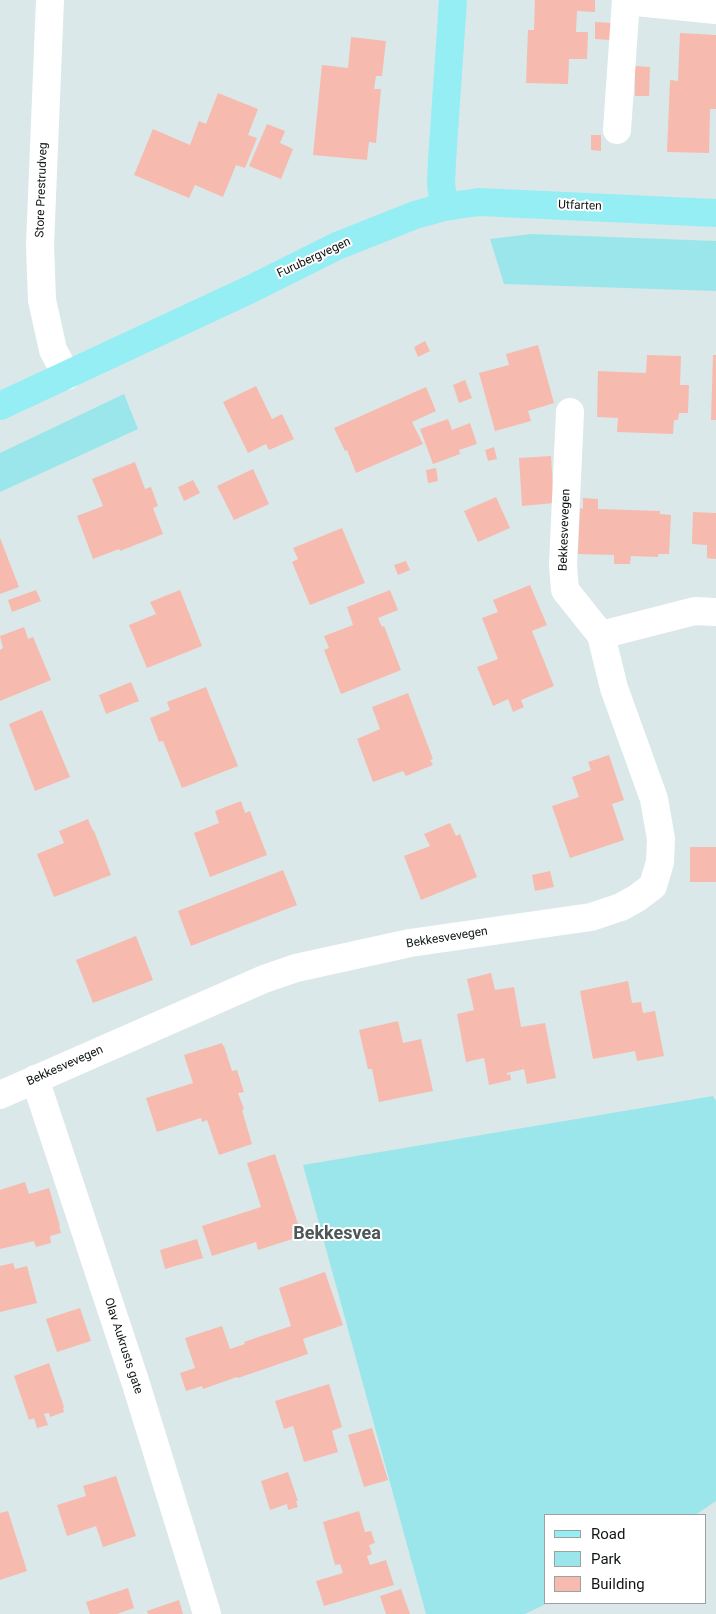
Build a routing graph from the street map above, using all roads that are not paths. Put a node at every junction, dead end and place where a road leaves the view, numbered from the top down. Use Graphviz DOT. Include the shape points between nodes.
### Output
graph roads {
  1 [pos="50,0"];
  2 [pos="453,0"];
  3 [pos="626,1"];
  4 [pos="716,10"];
  5 [pos="617,130"];
  6 [pos="444,206"];
  7 [pos="716,213"];
  8 [pos="67,376"];
  9 [pos="0,406"];
  10 [pos="570,412"];
  11 [pos="716,612"];
  12 [pos="601,635"];
  13 [pos="35,1079"];
  14 [pos="0,1095"];
  15 [pos="208,1614"];
  1 -- 8 [label="street, Store Prestrudveg" via="40,245 42,300 53,350"];
  2 -- 6 [label="main road" via="441,183"];
  3 -- 4 [label="street"];
  3 -- 5 [label="street"];
  6 -- 7 [label="main road, Utfarten" via="479,202"];
  6 -- 8 [label="main road, Furubergvegen" via="337,246"];
  8 -- 9 [label="main road, Furubergvegen"];
  10 -- 12 [label="street, Bekkesvevegen" via="563,565 566,590"];
  11 -- 12 [label="street" via="695,611"];
  12 -- 13 [label="street, Bekkesvevegen" via="614,688 654,799 661,839 660,862 653,886 621,907 591,917 410,943 296,968"];
  13 -- 14 [label="street, Bekkesvevegen"];
  13 -- 15 [label="street, Olav Aukrusts gate"];
}
